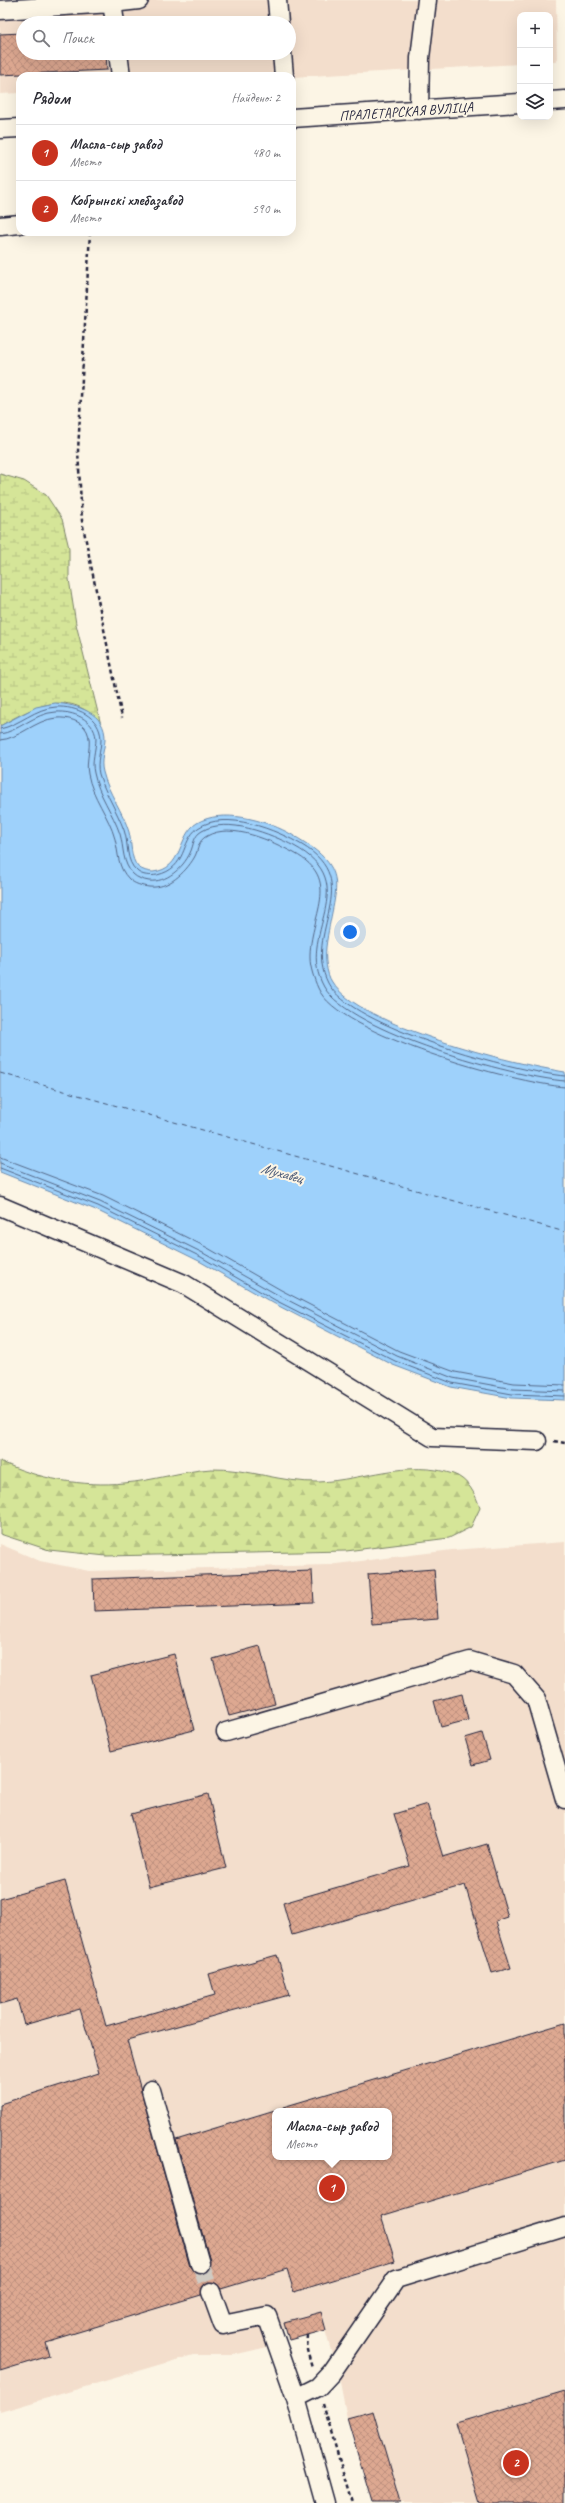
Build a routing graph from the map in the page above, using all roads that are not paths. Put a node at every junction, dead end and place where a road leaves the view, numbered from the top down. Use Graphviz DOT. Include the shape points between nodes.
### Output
graph roads {
  1 [pos="139,0"];
  2 [pos="276,0"];
  3 [pos="427,0"];
  4 [pos="112,3"];
  5 [pos="0,10"];
  6 [pos="114,16"];
  7 [pos="278,16"];
  8 [pos="119,60"];
  9 [pos="283,60"];
  10 [pos="120,72"];
  11 [pos="284,72"];
  12 [pos="565,100"];
  13 [pos="553,101"];
  14 [pos="517,103"];
  15 [pos="419,110"];
  16 [pos="296,118"];
  17 [pos="16,128"];
  18 [pos="0,129"];
  19 [pos="16,224"];
  20 [pos="0,226"];
  21 [pos="0,1206"];
  22 [pos="537,1441"];
  23 [pos="226,1732"];
  24 [pos="565,1799"];
  25 [pos="151,2090"];
  26 [pos="565,2227"];
  27 [pos="200,2264"];
  28 [pos="211,2292"];
  29 [pos="296,2398"];
  30 [pos="325,2503"];
  1 -- 4 [label="street"];
  2 -- 7 [label="street"];
  3 -- 15 [label="street" via="420,58"];
  4 -- 5 [label="street"];
  4 -- 6 [label="street"];
  8 -- 10 [label="street"];
  9 -- 11 [label="street"];
  12 -- 13 [label="street"];
  14 -- 15 [label="street, ПРАЛЕТАРСКАЯ ВУЛІЦА"];
  15 -- 16 [label="street, ПРАЛЕТАРСКАЯ ВУЛІЦА"];
  17 -- 18 [label="street"];
  19 -- 20 [label="street"];
  21 -- 22 [label="street" via="184,1284 432,1437"];
  23 -- 24 [label="street" via="470,1661 514,1674 536,1699"];
  25 -- 27 [label="street"];
  26 -- 29 [label="street" via="396,2279 332,2372 318,2387"];
  28 -- 29 [label="street" via="223,2324 267,2316"];
  29 -- 30 [label="street"];
}
